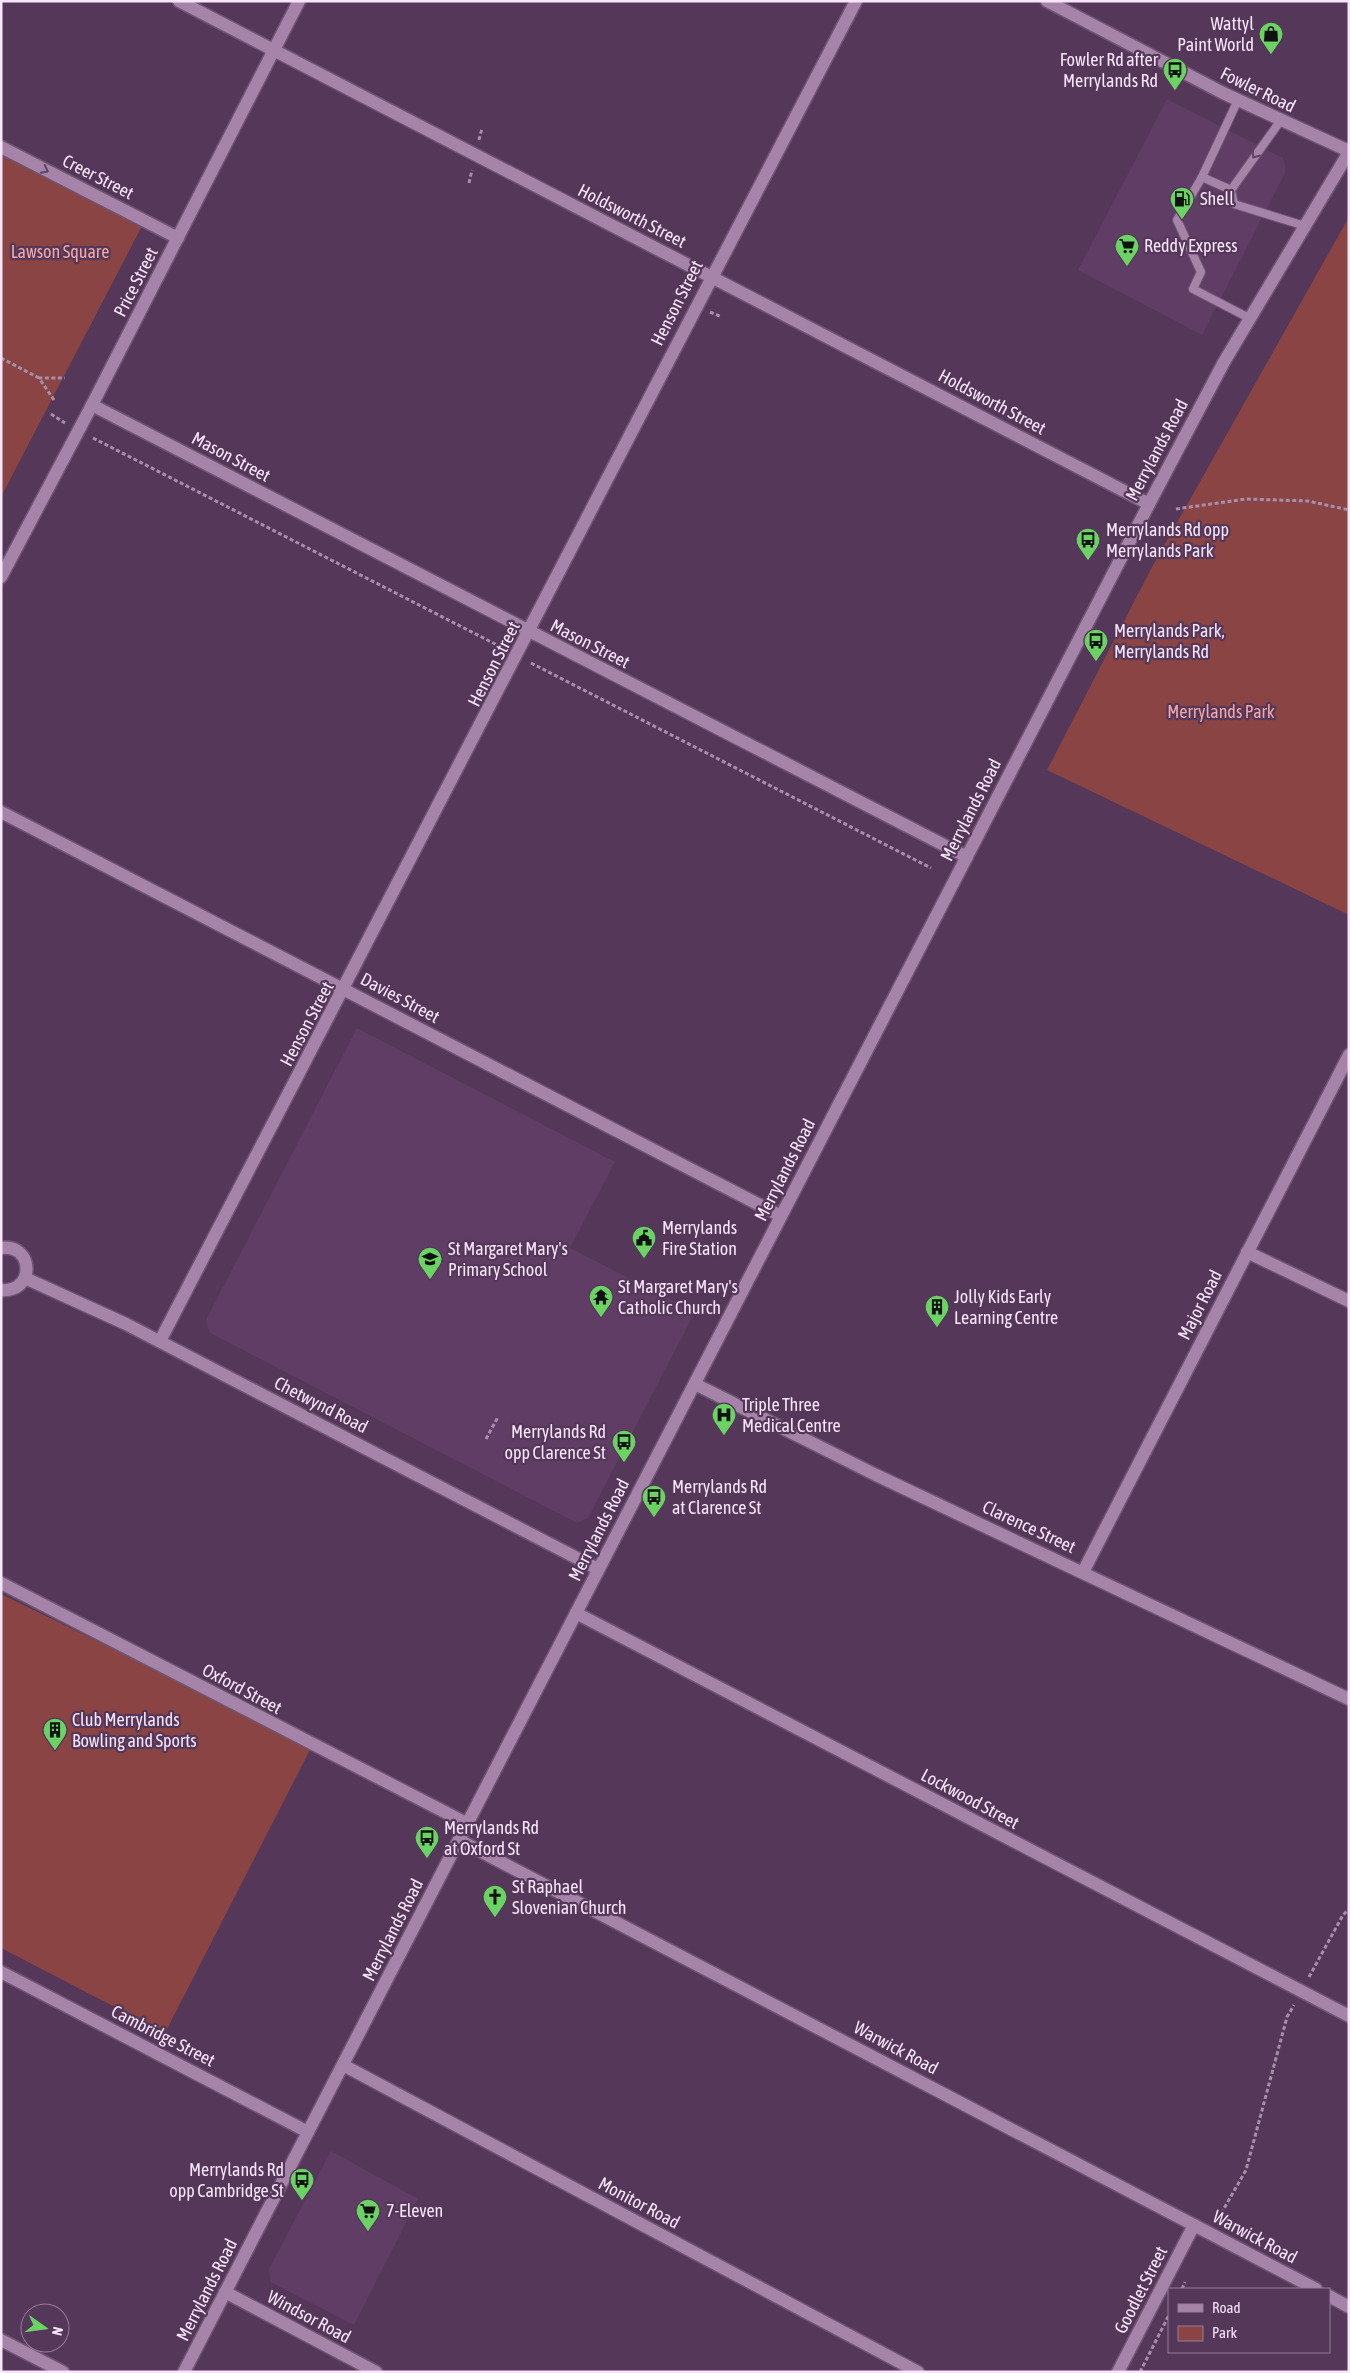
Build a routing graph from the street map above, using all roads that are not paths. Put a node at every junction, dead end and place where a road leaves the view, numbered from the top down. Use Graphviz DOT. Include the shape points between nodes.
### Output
graph roads {
  1 [pos="179,1"];
  2 [pos="299,1"];
  3 [pos="856,1"];
  4 [pos="1047,1"];
  5 [pos="273,51"];
  6 [pos="1238,100"];
  7 [pos="1280,120"];
  8 [pos="1,147"];
  9 [pos="1349,152"];
  10 [pos="1202,177"];
  11 [pos="1231,190"];
  12 [pos="1304,226"];
  13 [pos="178,238"];
  14 [pos="711,276"];
  15 [pos="1251,319"];
  16 [pos="92,405"];
  17 [pos="1149,504"];
  18 [pos="3,571"];
  19 [pos="530,633"];
  20 [pos="1,812"];
  21 [pos="966,857"];
  22 [pos="345,989"];
  23 [pos="1349,1055"];
  24 [pos="781,1216"];
  25 [pos="1,1248"];
  26 [pos="1247,1252"];
  27 [pos="25,1278"];
  28 [pos="1,1290"];
  29 [pos="1349,1301"];
  30 [pos="160,1342"];
  31 [pos="695,1384"];
  32 [pos="598,1569"];
  33 [pos="1083,1572"];
  34 [pos="1,1583"];
  35 [pos="576,1613"];
  36 [pos="1349,1699"];
  37 [pos="468,1824"];
  38 [pos="459,1840"];
  39 [pos="1,1972"];
  40 [pos="1349,2016"];
  41 [pos="343,2065"];
  42 [pos="308,2132"];
  43 [pos="1194,2225"];
  44 [pos="1314,2288"];
  45 [pos="225,2292"];
  46 [pos="1330,2297"];
  47 [pos="1349,2307"];
  48 [pos="1,2340"];
  49 [pos="63,2372"];
  50 [pos="184,2372"];
  51 [pos="376,2372"];
  52 [pos="918,2372"];
  53 [pos="1118,2372"];
  1 -- 5 [label="street, Holdsworth Street"];
  2 -- 5 [label="street, Price Street"];
  3 -- 14 [label="street, Henson Street"];
  4 -- 6 [label="street, Fowler Road"];
  5 -- 13 [label="street, Price Street"];
  5 -- 14 [label="street, Holdsworth Street"];
  6 -- 7 [label="street, Fowler Road"];
  6 -- 10 [label="lane"];
  7 -- 9 [label="street, Fowler Road"];
  7 -- 11 [label="lane, one-way"];
  8 -- 13 [label="street, Creer Street, one-way"];
  9 -- 12 [label="street, Merrylands Road"];
  10 -- 11 [label="lane"];
  10 -- 15 [label="lane" via="1177,220 1201,272 1193,289"];
  11 -- 12 [label="lane" via="1234,204"];
  12 -- 15 [label="street, Merrylands Road"];
  13 -- 16 [label="street, Price Street"];
  14 -- 17 [label="street, Holdsworth Street"];
  14 -- 19 [label="street, Henson Street"];
  15 -- 17 [label="street, Merrylands Road" via="1224,362"];
  16 -- 18 [label="street, Price Street"];
  16 -- 19 [label="street, Mason Street"];
  17 -- 21 [label="street, Merrylands Road"];
  19 -- 21 [label="street, Mason Street"];
  19 -- 22 [label="street, Henson Street"];
  20 -- 22 [label="street, Davies Street"];
  21 -- 24 [label="street, Merrylands Road"];
  22 -- 24 [label="street, Davies Street"];
  22 -- 30 [label="street, Henson Street"];
  23 -- 26 [label="street, Major Road"];
  24 -- 31 [label="street, Merrylands Road"];
  25 -- 27 [label="street" via="13,1249 24,1258 27,1264"];
  26 -- 29 [label="street"];
  26 -- 33 [label="street, Major Road"];
  27 -- 28 [label="street" via="16,1288"];
  27 -- 30 [label="street, Chetwynd Road"];
  30 -- 32 [label="street, Chetwynd Road"];
  31 -- 32 [label="street, Merrylands Road"];
  31 -- 33 [label="street, Clarence Street" via="876,1475"];
  32 -- 35 [label="street, Merrylands Road"];
  33 -- 36 [label="street, Clarence Street"];
  34 -- 37 [label="street, Oxford Street"];
  35 -- 37 [label="street, Merrylands Road"];
  35 -- 40 [label="street, Lockwood Street"];
  37 -- 38 [label="street, Merrylands Road"];
  38 -- 41 [label="street, Merrylands Road"];
  38 -- 43 [label="street, Warwick Road"];
  39 -- 42 [label="street, Cambridge Street"];
  41 -- 42 [label="street, Merrylands Road"];
  41 -- 52 [label="street, Monitor Road"];
  42 -- 45 [label="street, Merrylands Road"];
  43 -- 44 [label="street, Warwick Road"];
  43 -- 53 [label="street, Goodlet Street"];
  45 -- 50 [label="street, Merrylands Road"];
  45 -- 51 [label="street, Windsor Road"];
  46 -- 47 [label="street"];
  48 -- 49 [label="street"];
}
